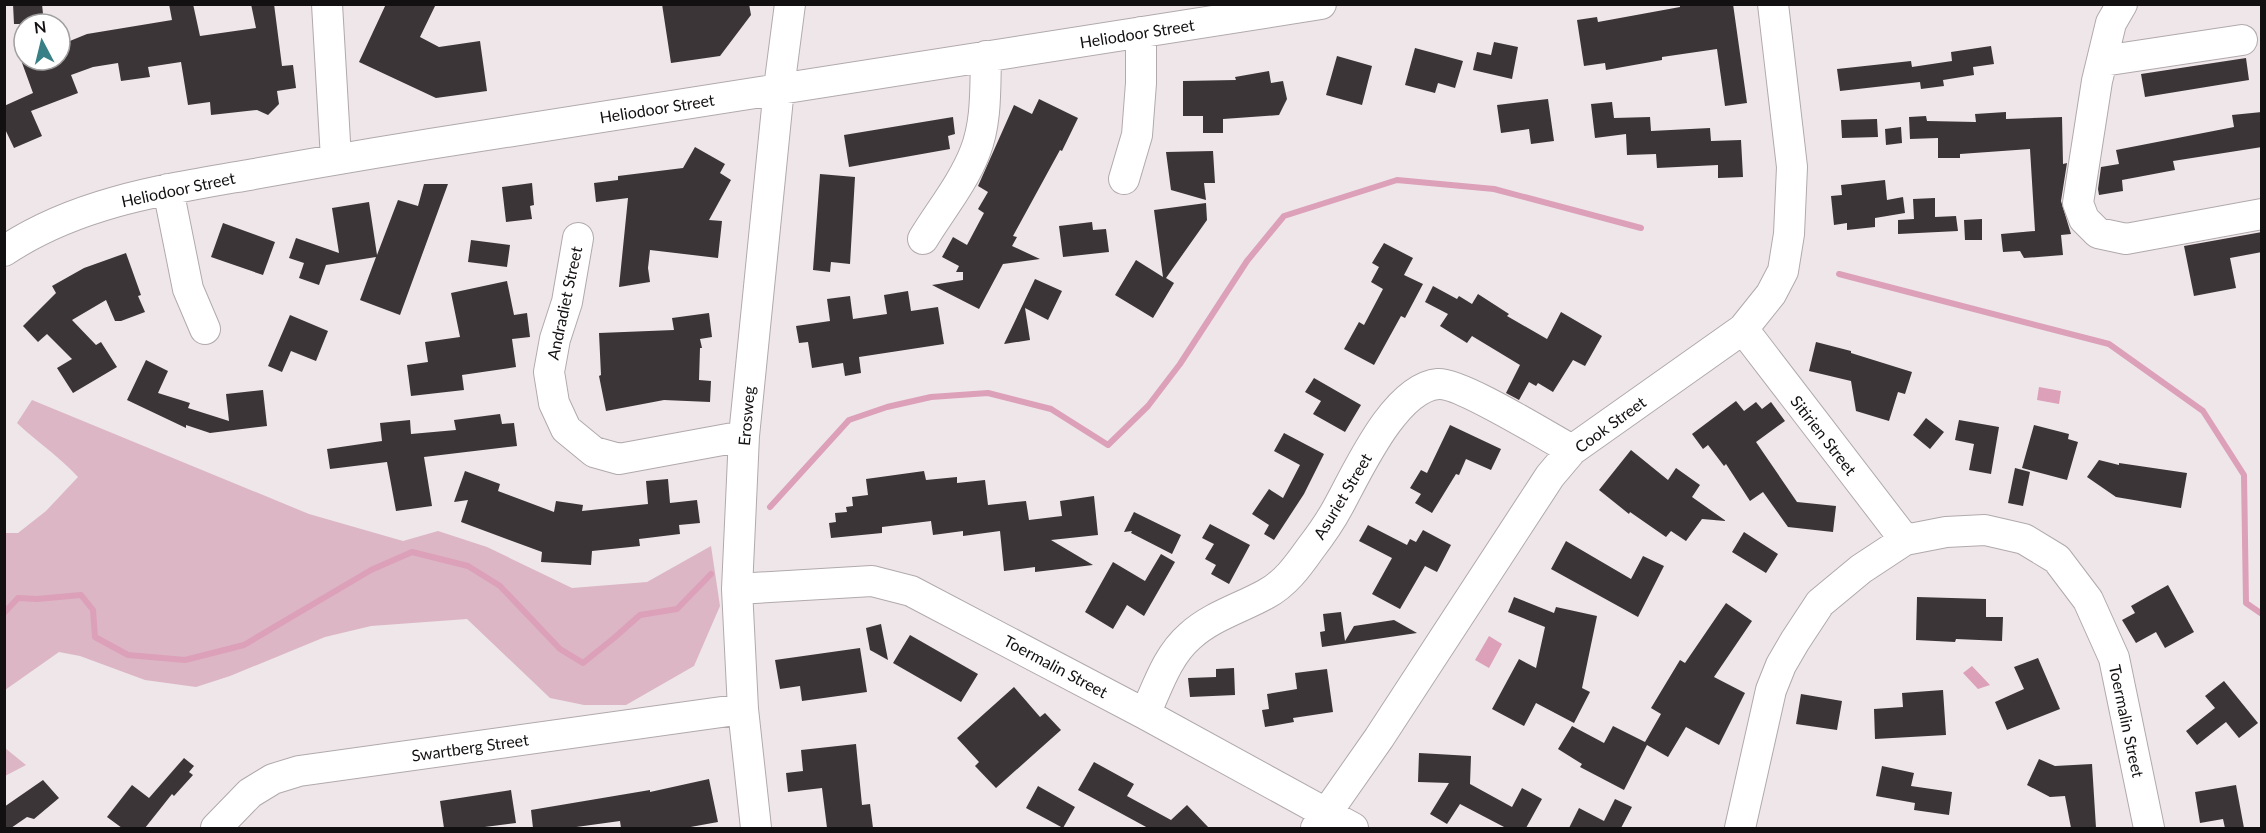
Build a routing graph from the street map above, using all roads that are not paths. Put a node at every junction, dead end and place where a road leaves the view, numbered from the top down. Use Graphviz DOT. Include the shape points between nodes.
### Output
graph roads {
  1 [pos="327,4"];
  2 [pos="790,4"];
  3 [pos="1321,4"];
  4 [pos="1773,4"];
  5 [pos="2122,4"];
  6 [pos="1141,32"];
  7 [pos="2242,40"];
  8 [pos="986,56"];
  9 [pos="2103,61"];
  10 [pos="779,88"];
  11 [pos="336,159"];
  12 [pos="1124,179"];
  13 [pos="168,189"];
  14 [pos="2262,214"];
  15 [pos="578,238"];
  16 [pos="923,239"];
  17 [pos="4,251"];
  18 [pos="204,329"];
  19 [pos="1743,329"];
  20 [pos="744,436"];
  21 [pos="1572,450"];
  22 [pos="1905,540"];
  23 [pos="737,589"];
  24 [pos="743,709"];
  25 [pos="1145,714"];
  26 [pos="1322,821"];
  27 [pos="216,828"];
  28 [pos="756,828"];
  29 [pos="1353,828"];
  30 [pos="1740,828"];
  31 [pos="2149,828"];
  1 -- 11 [label="street"];
  2 -- 10 [label="street, Erosweg"];
  3 -- 6 [label="street, Heliodoor Street"];
  4 -- 19 [label="street, Cook Street" via="1792,167 1789,234 1783,271 1771,294"];
  5 -- 9 [label="street" via="2111,23"];
  6 -- 8 [label="street, Heliodoor Street"];
  6 -- 12 [label="street" via="1137,135"];
  7 -- 9 [label="street"];
  8 -- 10 [label="street, Heliodoor Street"];
  8 -- 16 [label="street" via="983,116 975,152"];
  9 -- 14 [label="street" via="2078,203 2084,219 2098,233 2126,239"];
  10 -- 11 [label="street, Heliodoor Street"];
  10 -- 20 [label="street, Erosweg"];
  11 -- 13 [label="street, Heliodoor Street"];
  13 -- 17 [label="street, Heliodoor Street" via="135,195 80,214 40,230"];
  13 -- 18 [label="street" via="188,289"];
  15 -- 20 [label="street, Andradiet Street" via="549,372 554,403 566,429 594,452 619,459"];
  19 -- 21 [label="street, Cook Street"];
  19 -- 22 [label="street, Sitirien Street"];
  20 -- 23 [label="street, Erosweg"];
  21 -- 25 [label="street, Asuriet Street" via="1463,390 1439,384 1422,389 1397,408 1376,437 1336,510 1288,578 1268,594 1190,636 1173,654"];
  21 -- 26 [label="street, Cook Street" via="1550,476"];
  22 -- 30 [label="street, Toermalin Street" via="1820,603 1781,665 1771,690"];
  22 -- 31 [label="street, Toermalin Street" via="1985,530 2025,539 2057,559 2088,600 2114,658"];
  23 -- 24 [label="street, Erosweg"];
  23 -- 25 [label="street, Toermalin Street" via="872,581 911,591"];
  24 -- 27 [label="street, Swartberg Street" via="298,771 273,779 250,793"];
  24 -- 28 [label="street, Erosweg"];
  25 -- 26 [label="street, Toermalin Street"];
  26 -- 29 [label="street, Toermalin Street"];
}
